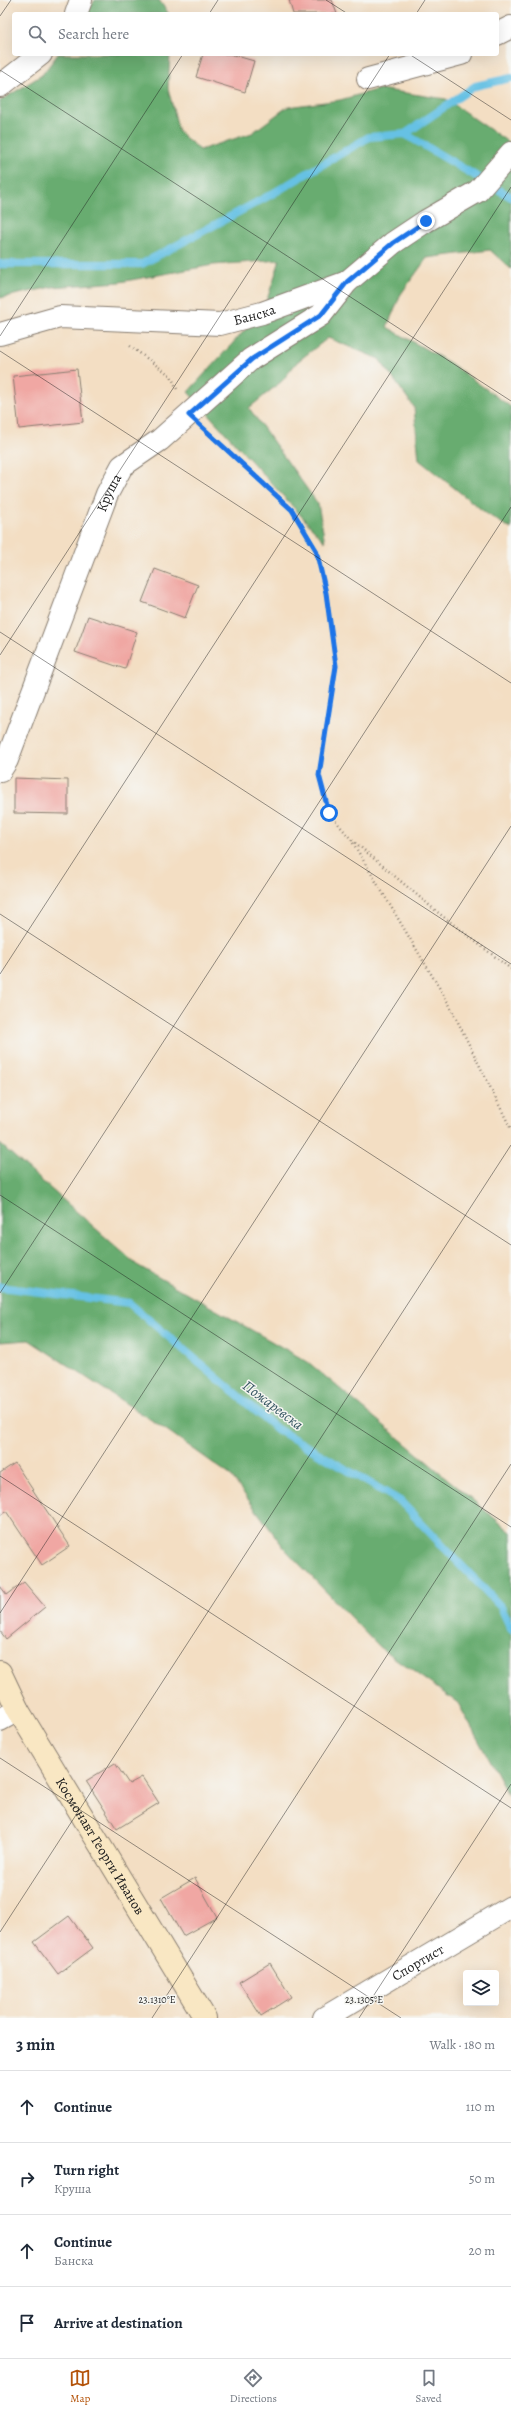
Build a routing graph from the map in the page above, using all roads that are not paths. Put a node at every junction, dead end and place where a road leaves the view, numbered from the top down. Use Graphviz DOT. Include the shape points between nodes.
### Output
graph roads {
  1 [pos="81,0"];
  2 [pos="77,12"];
  3 [pos="511,27"];
  4 [pos="499,33"];
  5 [pos="38,56"];
  6 [pos="454,56"];
  7 [pos="368,79"];
  8 [pos="0,86"];
  9 [pos="511,153"];
  10 [pos="347,282"];
  11 [pos="0,334"];
  12 [pos="0,771"];
  13 [pos="0,1672"];
  14 [pos="9,1715"];
  15 [pos="511,1907"];
  16 [pos="205,2018"];
  17 [pos="324,2018"];
  1 -- 2 [label="street"];
  3 -- 4 [label="street"];
  5 -- 8 [label="street"];
  6 -- 7 [label="street"];
  9 -- 10 [label="street, Банска" via="478,191 393,243"];
  10 -- 11 [label="street, Банска" via="262,313 220,324 60,317"];
  10 -- 12 [label="street, Круша" via="321,315 252,359 160,440 122,466 107,494 7,760"];
  13 -- 14 [label="street, Космонавт Георги Иванов"];
  14 -- 16 [label="street, Космонавт Георги Иванов"];
  15 -- 17 [label="street, Спортист"];
}
